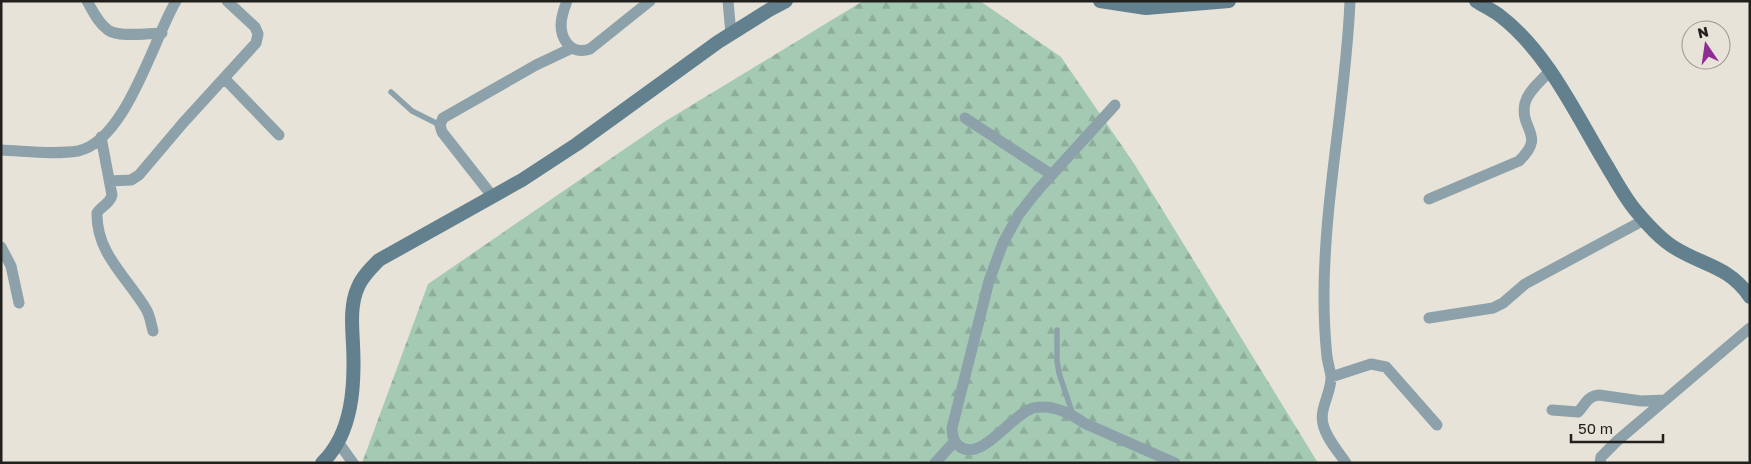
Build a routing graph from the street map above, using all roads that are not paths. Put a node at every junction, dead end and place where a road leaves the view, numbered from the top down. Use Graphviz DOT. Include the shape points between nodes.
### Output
graph roads {
  1 [pos="87,1"];
  2 [pos="176,1"];
  3 [pos="227,1"];
  4 [pos="566,1"];
  5 [pos="650,1"];
  6 [pos="728,1"];
  7 [pos="786,1"];
  8 [pos="1100,1"];
  9 [pos="1229,1"];
  10 [pos="1350,1"];
  11 [pos="1476,1"];
  12 [pos="162,33"];
  13 [pos="731,34"];
  14 [pos="572,48"];
  15 [pos="1549,72"];
  16 [pos="224,78"];
  17 [pos="391,92"];
  18 [pos="1115,104"];
  19 [pos="965,118"];
  20 [pos="440,125"];
  21 [pos="278,135"];
  22 [pos="100,138"];
  23 [pos="1,150"];
  24 [pos="1052,175"];
  25 [pos="110,181"];
  26 [pos="493,197"];
  27 [pos="1429,199"];
  28 [pos="1644,220"];
  29 [pos="1,247"];
  30 [pos="1750,297"];
  31 [pos="19,303"];
  32 [pos="1429,318"];
  33 [pos="1750,328"];
  34 [pos="1057,330"];
  35 [pos="153,331"];
  36 [pos="1331,377"];
  37 [pos="1665,400"];
  38 [pos="1552,410"];
  39 [pos="1073,415"];
  40 [pos="1438,425"];
  41 [pos="338,442"];
  42 [pos="955,442"];
  43 [pos="322,463"];
  44 [pos="353,463"];
  45 [pos="935,463"];
  46 [pos="1174,463"];
  47 [pos="1346,463"];
  48 [pos="1600,463"];
  1 -- 12 [label="street" via="108,30 119,34"];
  2 -- 12 [label="street"];
  3 -- 16 [label="street" via="255,27 258,34 256,43"];
  4 -- 14 [label="street" via="561,18 562,30 565,41"];
  5 -- 14 [label="street" via="590,49 581,52"];
  6 -- 13 [label="street"];
  7 -- 13 [label="main road"];
  8 -- 9 [label="main road" via="1146,8"];
  10 -- 36 [label="street" via="1324,297"];
  11 -- 15 [label="main road" via="1499,16 1527,42"];
  12 -- 22 [label="street" via="130,99 116,122"];
  13 -- 26 [label="main road" via="577,144"];
  14 -- 20 [label="street" via="524,71 443,118"];
  15 -- 27 [label="street" via="1525,103 1533,142 1529,152 1520,161"];
  15 -- 28 [label="main road"];
  16 -- 21 [label="street"];
  16 -- 25 [label="street" via="139,175 132,180"];
  17 -- 20 [label="lane" via="412,112"];
  18 -- 24 [label="street"];
  19 -- 24 [label="street"];
  20 -- 26 [label="street" via="442,132"];
  22 -- 23 [label="street" via="79,150"];
  22 -- 25 [label="street"];
  24 -- 42 [label="street" via="1019,214 992,273 952,428"];
  25 -- 35 [label="street" via="111,199 96,212 102,243 146,309"];
  26 -- 41 [label="main road" via="379,260 358,287 353,318 351,398 347,421"];
  28 -- 30 [label="main road" via="1674,248 1725,271 1742,285"];
  28 -- 32 [label="street" via="1525,284 1493,308"];
  29 -- 31 [label="street" via="11,266"];
  33 -- 37 [label="street"];
  34 -- 39 [label="lane" via="1059,373"];
  36 -- 40 [label="street" via="1370,364 1386,367"];
  36 -- 47 [label="street" via="1322,421 1324,430"];
  37 -- 38 [label="street" via="1641,401 1599,395 1588,398 1578,412"];
  37 -- 48 [label="street" via="1617,441 1601,457"];
  39 -- 42 [label="street" via="1046,407 1032,408 978,448 966,450"];
  39 -- 46 [label="street" via="1084,423"];
  41 -- 43 [label="main road"];
  41 -- 44 [label="street"];
  42 -- 45 [label="street"];
}
